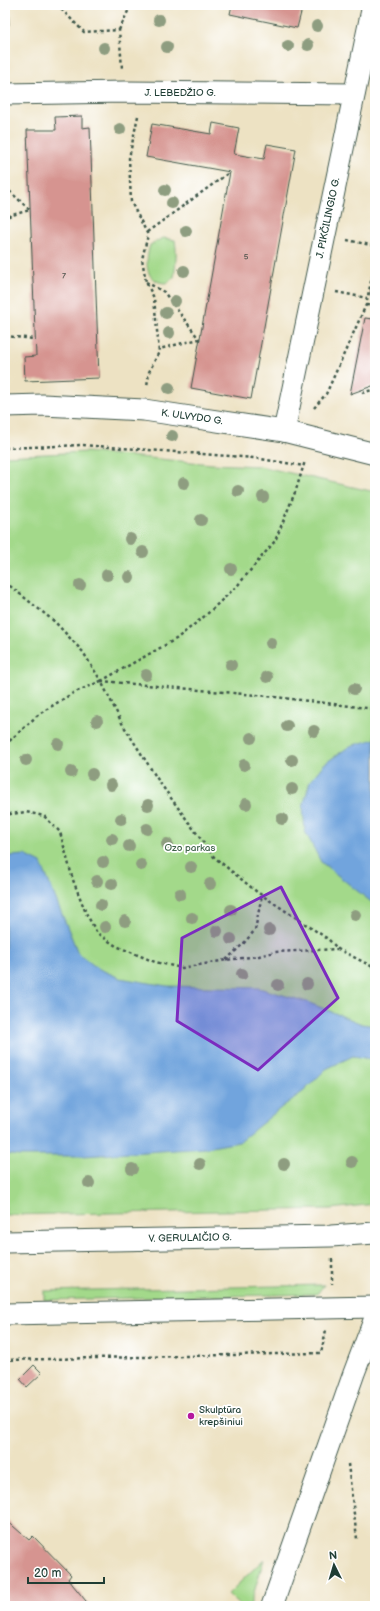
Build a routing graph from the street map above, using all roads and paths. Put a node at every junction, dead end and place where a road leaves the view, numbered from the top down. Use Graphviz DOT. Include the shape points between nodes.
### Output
graph roads {
  1 [pos="57,5"];
  2 [pos="131,5"];
  3 [pos="373,5"];
  4 [pos="119,30"];
  5 [pos="134,92"];
  6 [pos="5,94"];
  7 [pos="354,94"];
  8 [pos="230,172"];
  9 [pos="5,187"];
  10 [pos="5,217"];
  11 [pos="147,232"];
  12 [pos="352,241"];
  13 [pos="375,246"];
  14 [pos="375,263"];
  15 [pos="146,282"];
  16 [pos="341,293"];
  17 [pos="367,298"];
  18 [pos="366,305"];
  19 [pos="375,306"];
  20 [pos="5,336"];
  21 [pos="35,339"];
  22 [pos="159,349"];
  23 [pos="375,389"];
  24 [pos="362,393"];
  25 [pos="5,406"];
  26 [pos="144,410"];
  27 [pos="310,413"];
  28 [pos="284,431"];
  29 [pos="5,448"];
  30 [pos="375,454"];
  31 [pos="5,582"];
  32 [pos="101,681"];
  33 [pos="375,709"];
  34 [pos="5,745"];
  35 [pos="5,819"];
  36 [pos="262,895"];
  37 [pos="338,949"];
  38 [pos="226,960"];
  39 [pos="375,968"];
  40 [pos="375,1233"];
  41 [pos="331,1236"];
  42 [pos="5,1242"];
  43 [pos="375,1307"];
  44 [pos="331,1309"];
  45 [pos="5,1314"];
  46 [pos="375,1318"];
  47 [pos="5,1360"];
  48 [pos="348,1464"];
  49 [pos="356,1539"];
  50 [pos="272,1606"];
  1 -- 4 [label="path" via="84,32"];
  2 -- 4 [label="path"];
  3 -- 7 [label="street, J. PIKČILINGIO G."];
  4 -- 5 [label="path"];
  5 -- 6 [label="street, J. LEBEDŽIO G."];
  5 -- 7 [label="street, J. LEBEDŽIO G."];
  5 -- 11 [label="path" via="129,158 131,202"];
  7 -- 28 [label="street, J. PIKČILINGIO G."];
  8 -- 11 [label="path"];
  9 -- 10 [label="path" via="30,210"];
  11 -- 15 [label="path" via="142,259"];
  12 -- 13 [label="path"];
  14 -- 17 [label="path"];
  15 -- 22 [label="path" via="154,298"];
  15 -- 22 [label="path" via="164,292 199,339"];
  16 -- 17 [label="path"];
  17 -- 18 [label="path"];
  18 -- 19 [label="path"];
  18 -- 27 [label="path" via="326,394"];
  20 -- 21 [label="path"];
  22 -- 26 [label="path" via="149,372"];
  23 -- 24 [label="path"];
  25 -- 26 [label="street, K. ULVYDO G." via="43,405"];
  26 -- 28 [label="street, K. ULVYDO G."];
  28 -- 30 [label="street, K. ULVYDO G."];
  29 -- 32 [label="path" via="83,445 254,458 304,466 275,541 238,586 176,639"];
  31 -- 32 [label="path" via="55,622 82,652"];
  32 -- 33 [label="path"];
  32 -- 34 [label="path" via="73,693 39,714"];
  32 -- 36 [label="path" via="123,725 192,828 214,856"];
  35 -- 38 [label="path" via="10,814 26,812 44,816 60,832 73,880 86,913 97,933 116,946 155,962 182,968"];
  36 -- 37 [label="path" via="328,939"];
  36 -- 38 [label="path" via="255,930"];
  37 -- 38 [label="path" via="275,952"];
  37 -- 39 [label="path"];
  40 -- 41 [label="street, V. GERULAIČIO G."];
  41 -- 42 [label="street, V. GERULAIČIO G."];
  41 -- 44 [label="path"];
  43 -- 44 [label="street"];
  44 -- 45 [label="street"];
  44 -- 47 [label="path" via="321,1353"];
  46 -- 50 [label="street"];
  48 -- 49 [label="path"];
}
